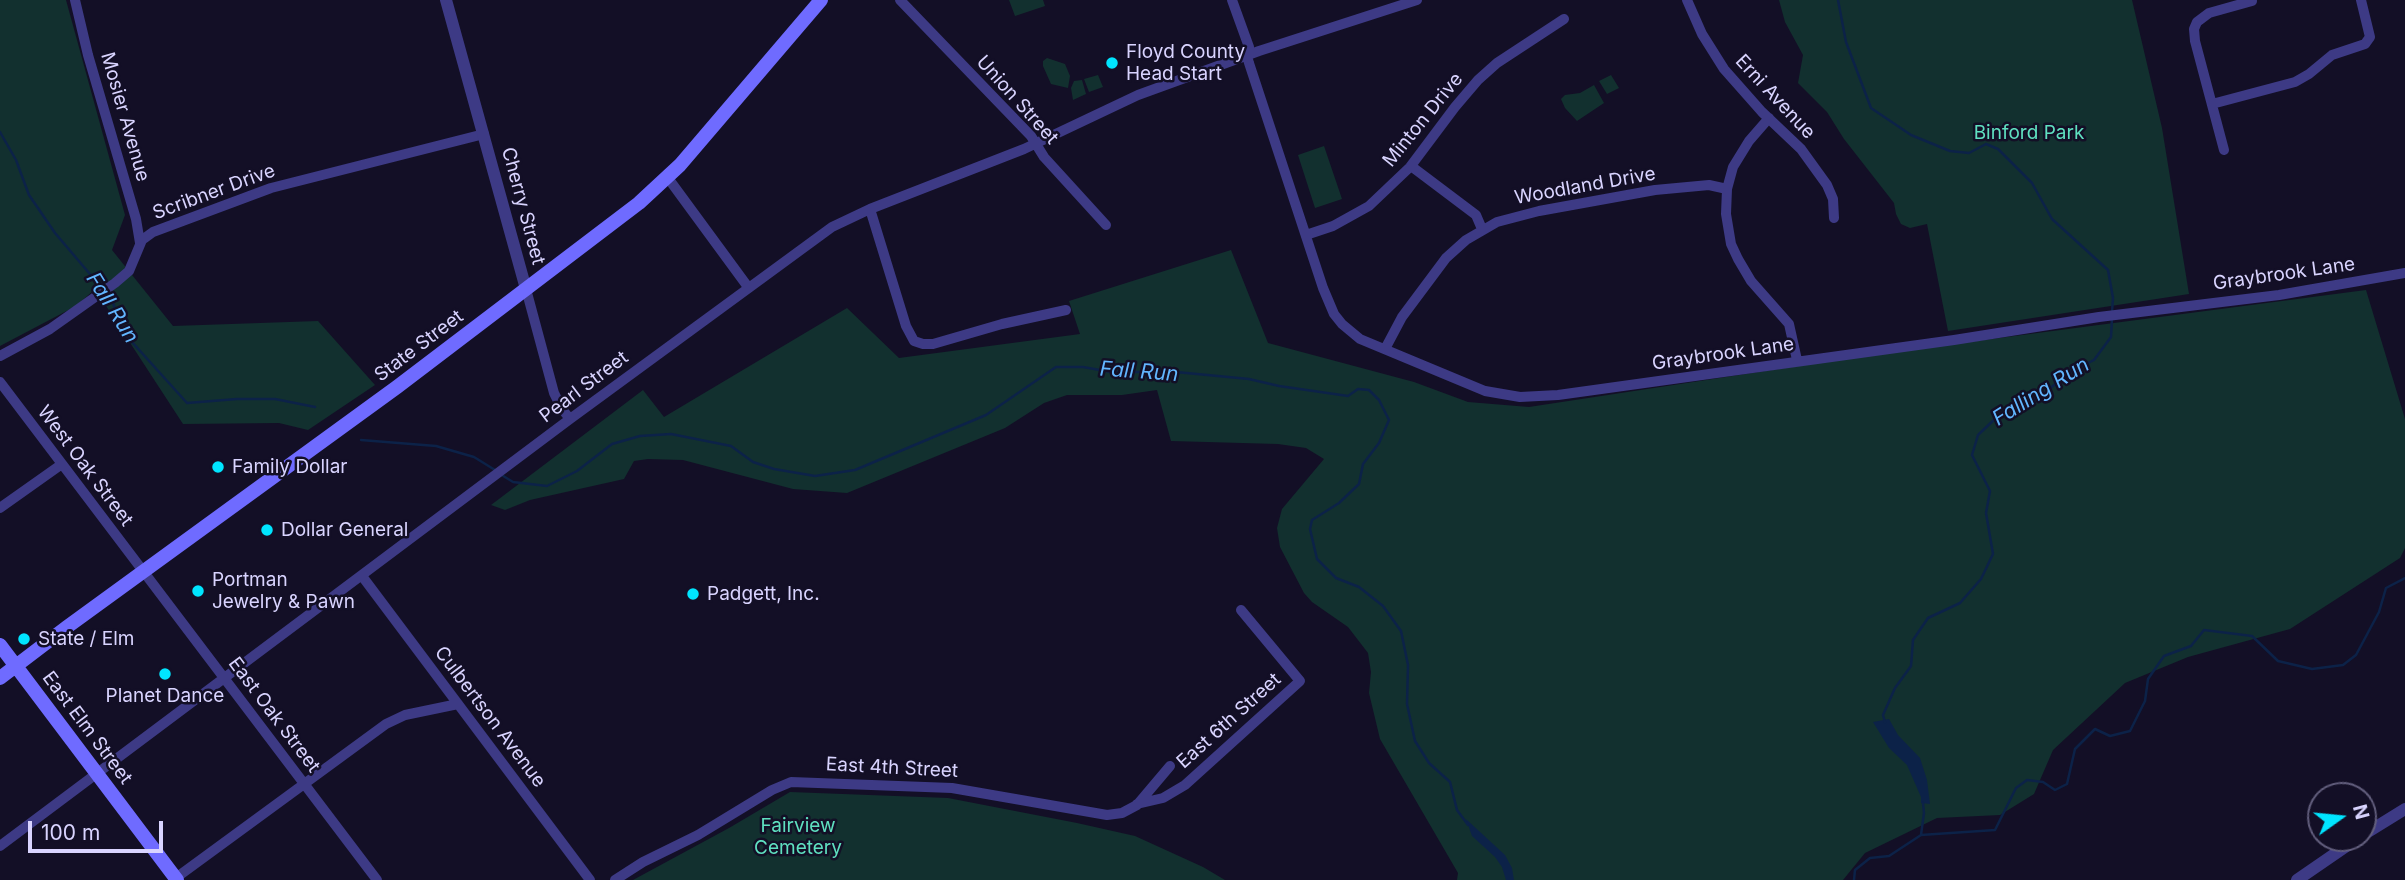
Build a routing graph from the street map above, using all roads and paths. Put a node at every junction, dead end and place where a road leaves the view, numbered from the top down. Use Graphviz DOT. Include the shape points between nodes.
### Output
graph roads {
  1 [pos="75,0"];
  2 [pos="446,0"];
  3 [pos="821,0"];
  4 [pos="900,0"];
  5 [pos="1232,0"];
  6 [pos="1417,0"];
  7 [pos="1687,0"];
  8 [pos="2361,0"];
  9 [pos="2252,1"];
  10 [pos="1564,19"];
  11 [pos="1247,56"];
  12 [pos="2212,104"];
  13 [pos="1769,118"];
  14 [pos="484,134"];
  15 [pos="1037,143"];
  16 [pos="2224,150"];
  17 [pos="1411,166"];
  18 [pos="668,178"];
  19 [pos="1727,189"];
  20 [pos="870,209"];
  21 [pos="1834,218"];
  22 [pos="1106,225"];
  23 [pos="1482,229"];
  24 [pos="1306,235"];
  25 [pos="141,244"];
  26 [pos="2405,273"];
  27 [pos="748,287"];
  28 [pos="526,289"];
  29 [pos="1066,310"];
  30 [pos="1385,349"];
  31 [pos="0,356"];
  32 [pos="1797,360"];
  33 [pos="0,382"];
  34 [pos="570,419"];
  35 [pos="62,464"];
  36 [pos="0,508"];
  37 [pos="143,572"];
  38 [pos="362,576"];
  39 [pos="1241,610"];
  40 [pos="0,645"];
  41 [pos="16,666"];
  42 [pos="0,678"];
  43 [pos="225,679"];
  44 [pos="458,704"];
  45 [pos="1170,766"];
  46 [pos="97,774"];
  47 [pos="304,783"];
  48 [pos="1137,805"];
  49 [pos="2405,809"];
  50 [pos="2377,826"];
  51 [pos="0,846"];
  52 [pos="2338,852"];
  53 [pos="175,879"];
  54 [pos="377,880"];
  55 [pos="590,880"];
  56 [pos="615,880"];
  57 [pos="2297,880"];
  1 -- 25 [label="street, Mosier Avenue"];
  2 -- 14 [label="street, Cherry Street"];
  3 -- 18 [label="main road, State Street"];
  4 -- 15 [label="street, Union Street"];
  5 -- 11 [label="street, Graybrook Lane" via="1249,47"];
  6 -- 11 [label="street, Pearl Street"];
  7 -- 13 [label="street, Erni Avenue" via="1712,52"];
  8 -- 12 [label="street" via="2370,29 2365,44 2332,55 2303,78"];
  9 -- 12 [label="street" via="2209,13 2194,29"];
  10 -- 17 [label="street, Minton Drive" via="1478,80"];
  11 -- 15 [label="street, Pearl Street" via="1134,97"];
  11 -- 24 [label="street, Graybrook Lane"];
  12 -- 16 [label="street"];
  13 -- 19 [label="street" via="1741,153"];
  13 -- 21 [label="street, Erni Avenue" via="1801,149 1827,185"];
  14 -- 25 [label="street, Scribner Drive" via="271,187 153,232"];
  14 -- 28 [label="street, Cherry Street"];
  15 -- 20 [label="street, Pearl Street"];
  15 -- 22 [label="street, Union Street" via="1044,157"];
  17 -- 23 [label="street" via="1476,215"];
  17 -- 24 [label="street, Minton Drive" via="1369,206"];
  18 -- 27 [label="street"];
  18 -- 28 [label="main road, State Street"];
  19 -- 23 [label="street, Woodland Drive" via="1709,185 1602,199 1512,216"];
  19 -- 32 [label="street" via="1731,244 1751,281 1789,324"];
  20 -- 27 [label="street, Pearl Street" via="832,227"];
  20 -- 29 [label="street" via="914,341 933,344"];
  23 -- 30 [label="street, Woodland Drive" via="1433,272"];
  24 -- 30 [label="street, Graybrook Lane" via="1334,314 1360,338"];
  25 -- 31 [label="street, Scribner Drive" via="129,271 115,284 50,329"];
  26 -- 32 [label="street, Graybrook Lane" via="2279,295"];
  27 -- 34 [label="street, Pearl Street"];
  28 -- 34 [label="street, Cherry Street" via="554,393"];
  28 -- 37 [label="main road, State Street"];
  30 -- 32 [label="street, Graybrook Lane" via="1468,385 1520,397"];
  33 -- 35 [label="street, West Oak Street"];
  34 -- 38 [label="street, Pearl Street"];
  35 -- 36 [label="street"];
  35 -- 37 [label="street, West Oak Street"];
  37 -- 41 [label="main road, State Street"];
  37 -- 43 [label="street, East Oak Street"];
  38 -- 43 [label="street, Pearl Street"];
  38 -- 44 [label="street, Culbertson Avenue"];
  39 -- 48 [label="street, East 6th Street" via="1300,681 1182,787"];
  40 -- 41 [label="main road, East Elm Street"];
  41 -- 42 [label="main road, State Street"];
  41 -- 46 [label="main road, East Elm Street"];
  43 -- 46 [label="street, Pearl Street"];
  43 -- 47 [label="street, East Oak Street"];
  44 -- 47 [label="street" via="395,719"];
  44 -- 55 [label="street, Culbertson Avenue"];
  45 -- 48 [label="street"];
  46 -- 51 [label="street, Pearl Street"];
  46 -- 53 [label="main road, East Elm Street"];
  47 -- 53 [label="street"];
  47 -- 54 [label="street, East Oak Street"];
  48 -- 56 [label="street, East 4th Street" via="1107,816 952,788 791,782"];
  49 -- 50 [label="street"];
  52 -- 57 [label="street"];
}
